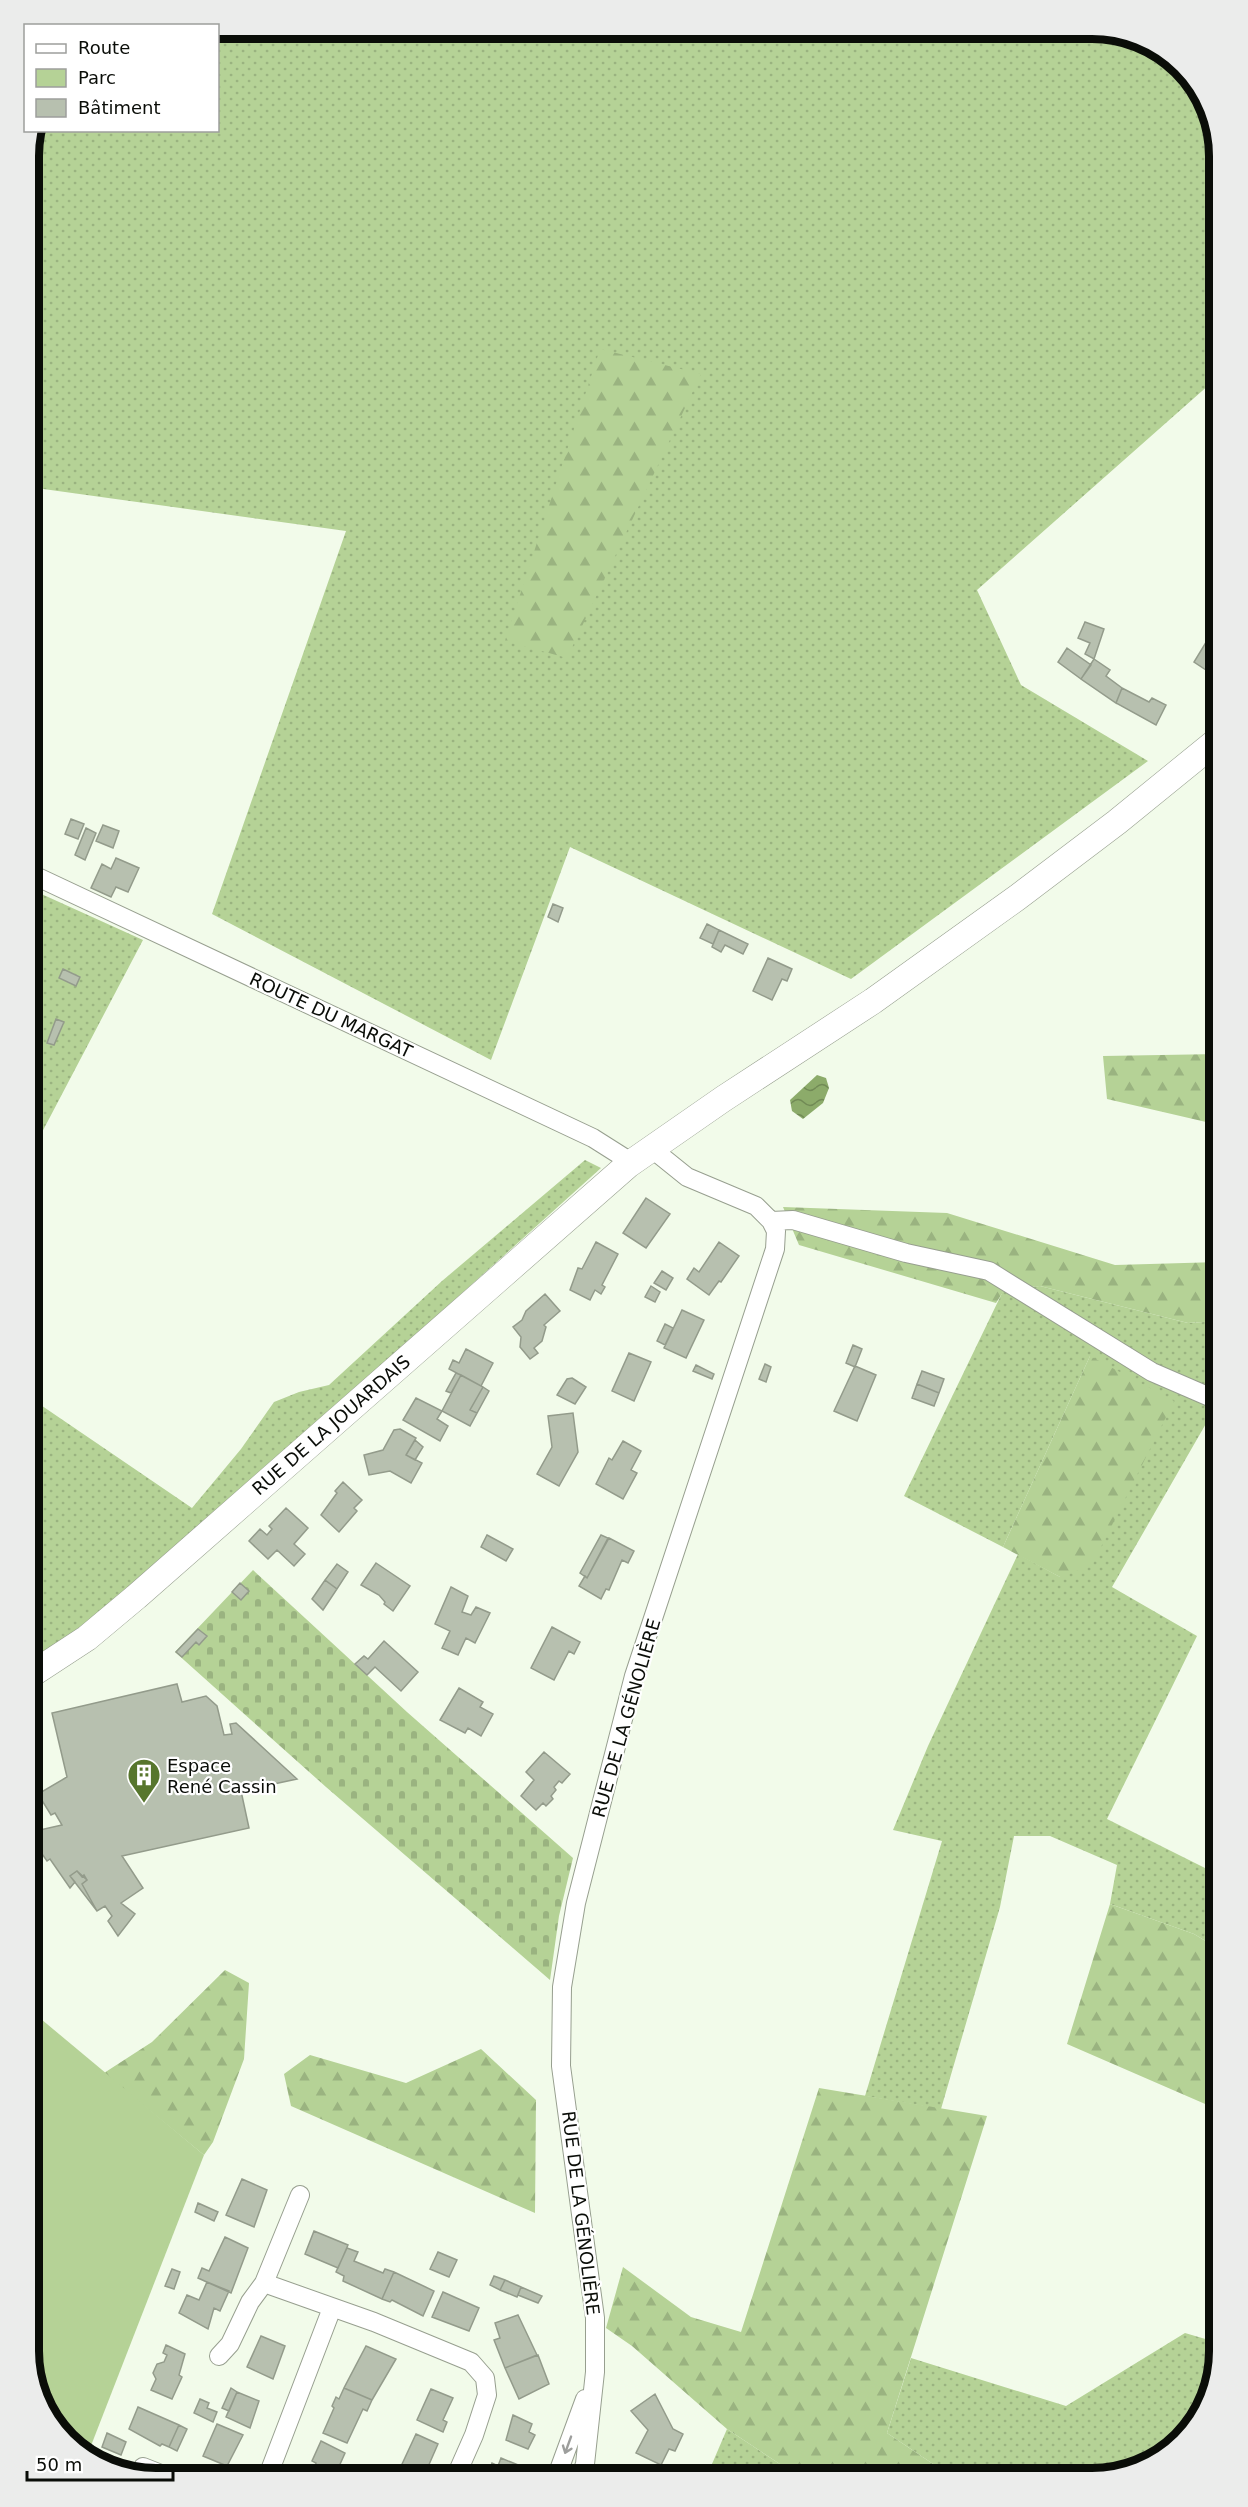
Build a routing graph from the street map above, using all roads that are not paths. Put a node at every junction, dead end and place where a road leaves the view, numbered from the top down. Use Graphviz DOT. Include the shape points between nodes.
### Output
graph roads {
  1 [pos="1209,748"];
  2 [pos="39,878"];
  3 [pos="651,1148"];
  4 [pos="628,1165"];
  5 [pos="771,1221"];
  6 [pos="1209,1396"];
  7 [pos="39,1669"];
  8 [pos="300,2195"];
  9 [pos="264,2283"];
  10 [pos="332,2308"];
  11 [pos="219,2356"];
  12 [pos="595,2372"];
  13 [pos="271,2468"];
  14 [pos="459,2468"];
  15 [pos="560,2468"];
  16 [pos="584,2468"];
  1 -- 3 [label="main road, RUE DE LA JOUARDAIS" via="1018,897 873,1001"];
  2 -- 4 [label="street, ROUTE DU MARGAT" via="593,1138"];
  3 -- 4 [label="main road, RUE DE LA JOUARDAIS"];
  3 -- 5 [label="street" via="687,1177 756,1206"];
  4 -- 7 [label="main road, RUE DE LA JOUARDAIS" via="136,1597 87,1638"];
  5 -- 6 [label="street" via="793,1220 906,1253 989,1271 1152,1372"];
  5 -- 12 [label="street, RUE DE LA GÉNOLIÈRE" via="776,1231 776,1249 634,1676 576,1903 562,1987 561,2066 595,2318"];
  8 -- 9 [label="street"];
  9 -- 10 [label="street"];
  9 -- 11 [label="street" via="230,2344"];
  10 -- 13 [label="street"];
  10 -- 14 [label="street" via="471,2362 485,2378 487,2395"];
  12 -- 15 [label="street, RUE DE LA GÉNOLIÈRE, one-way"];
  12 -- 16 [label="street, RUE DE LA GÉNOLIÈRE"];
}
